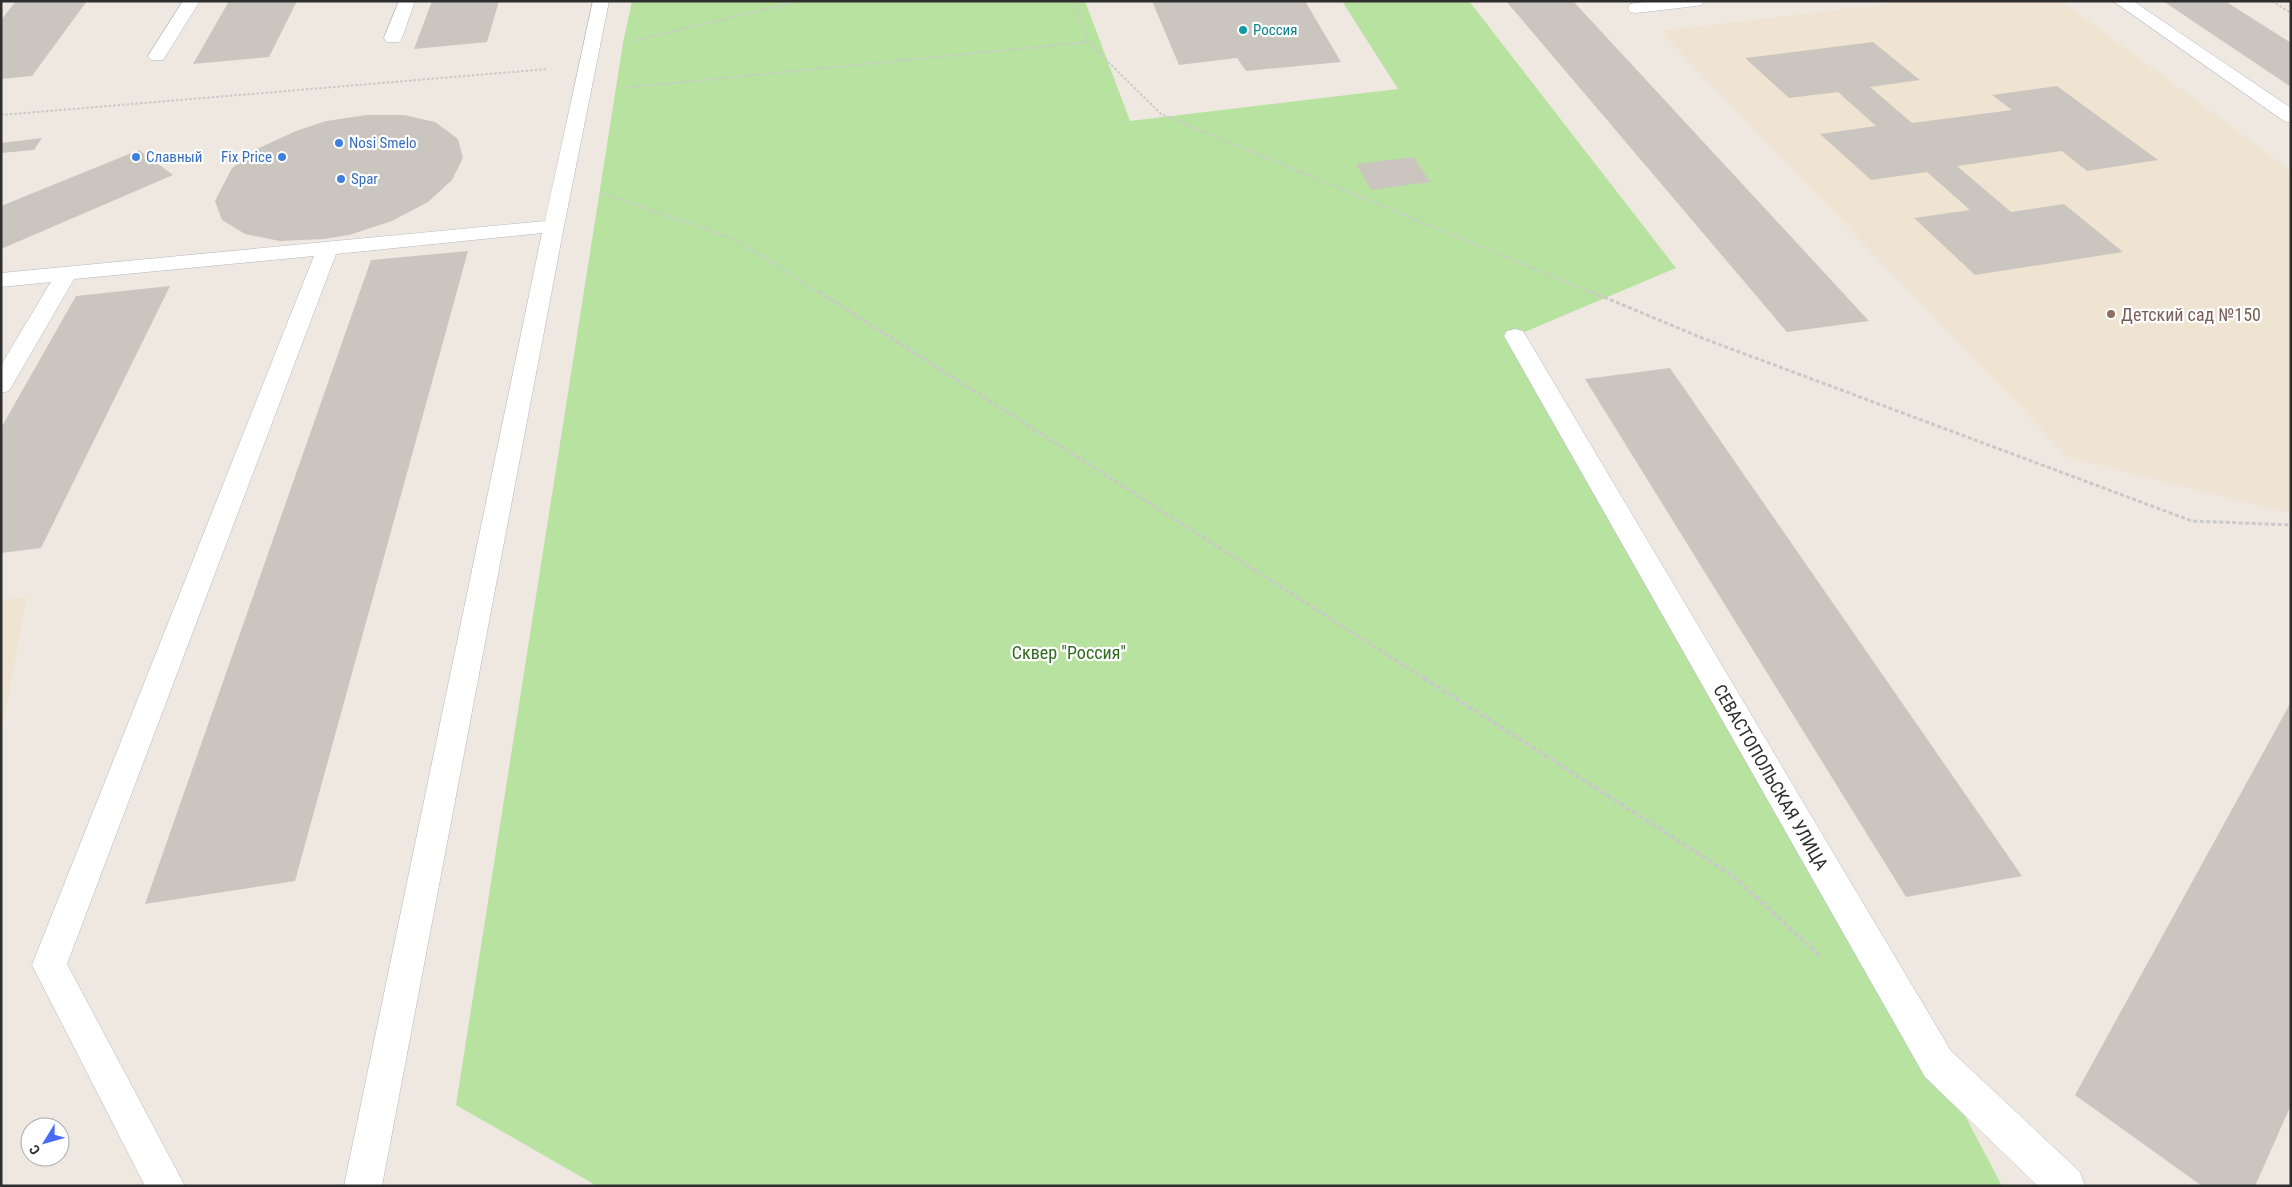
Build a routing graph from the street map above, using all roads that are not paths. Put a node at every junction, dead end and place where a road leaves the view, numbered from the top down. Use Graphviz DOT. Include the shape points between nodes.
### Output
graph roads {
  1 [pos="192,1"];
  2 [pos="407,1"];
  3 [pos="601,1"];
  4 [pos="1696,1"];
  5 [pos="2122,1"];
  6 [pos="1636,8"];
  7 [pos="393,38"];
  8 [pos="158,56"];
  9 [pos="2291,116"];
  10 [pos="554,226"];
  11 [pos="328,248"];
  12 [pos="66,274"];
  13 [pos="1,280"];
  14 [pos="1515,336"];
  15 [pos="1,385"];
  16 [pos="166,1186"];
  17 [pos="363,1186"];
  18 [pos="2066,1186"];
  1 -- 8 [label="street"];
  2 -- 7 [label="street"];
  3 -- 10 [label="street"];
  4 -- 6 [label="street"];
  5 -- 9 [label="street"];
  10 -- 11 [label="street"];
  10 -- 17 [label="street"];
  11 -- 12 [label="street"];
  11 -- 16 [label="street" via="49,965"];
  12 -- 13 [label="street"];
  12 -- 15 [label="street"];
  14 -- 18 [label="street, СЕВАСТОПОЛЬСКАЯ УЛИЦА" via="1938,1064"];
}
